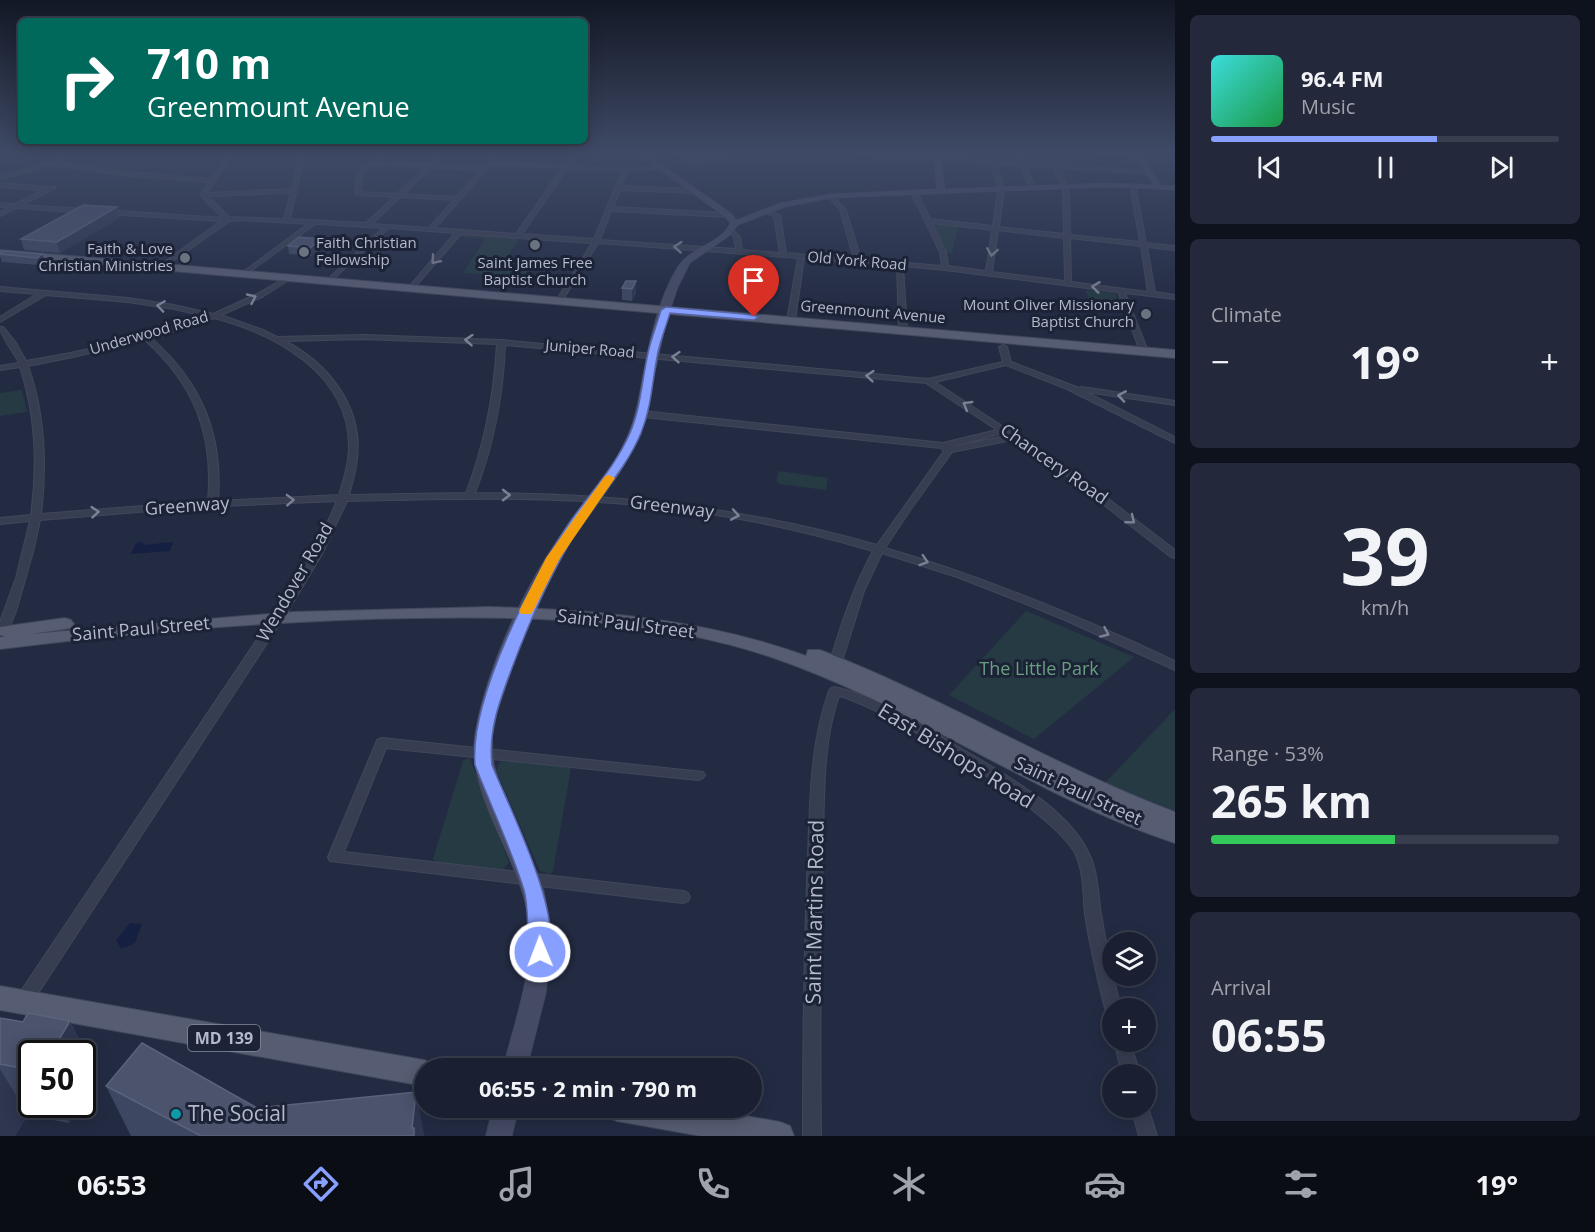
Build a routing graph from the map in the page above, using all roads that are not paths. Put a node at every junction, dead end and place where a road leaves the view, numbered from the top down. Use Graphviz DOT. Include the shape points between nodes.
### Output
graph roads {
  1 [pos="14,206"];
  2 [pos="214,206"];
  3 [pos="290,206"];
  4 [pos="387,206"];
  5 [pos="452,206"];
  6 [pos="538,206"];
  7 [pos="610,206"];
  8 [pos="715,206"];
  9 [pos="782,206"];
  10 [pos="840,206"];
  11 [pos="921,206"];
  12 [pos="999,206"];
  13 [pos="1066,206"];
  14 [pos="1136,206"];
  15 [pos="609,209"];
  16 [pos="765,212"];
  17 [pos="0,214"];
  18 [pos="728,215"];
  19 [pos="756,216"];
  20 [pos="228,219"];
  21 [pos="287,220"];
  22 [pos="928,221"];
  23 [pos="314,222"];
  24 [pos="367,225"];
  25 [pos="387,227"];
  26 [pos="733,228"];
  27 [pos="996,228"];
  28 [pos="430,230"];
  29 [pos="460,231"];
  30 [pos="518,236"];
  31 [pos="1067,237"];
  32 [pos="596,241"];
  33 [pos="1143,245"];
  34 [pos="1175,248"];
  35 [pos="702,249"];
  36 [pos="739,252"];
  37 [pos="0,253"];
  38 [pos="783,255"];
  39 [pos="801,256"];
  40 [pos="858,261"];
  41 [pos="900,264"];
  42 [pos="161,267"];
  43 [pos="945,268"];
  44 [pos="245,273"];
  45 [pos="989,273"];
  46 [pos="290,277"];
  47 [pos="329,281"];
  48 [pos="1068,284"];
  49 [pos="411,288"];
  50 [pos="0,289"];
  51 [pos="1121,290"];
  52 [pos="44,293"];
  53 [pos="1152,294"];
  54 [pos="1175,297"];
  55 [pos="559,301"];
  56 [pos="666,310"];
  57 [pos="211,315"];
  58 [pos="0,320"];
  59 [pos="791,320"];
  60 [pos="0,329"];
  61 [pos="903,330"];
  62 [pos="146,337"];
  63 [pos="278,339"];
  64 [pos="501,342"];
  65 [pos="1003,347"];
  66 [pos="1144,351"];
  67 [pos="1175,354"];
  68 [pos="653,355"];
  69 [pos="1007,363"];
  70 [pos="24,364"];
  71 [pos="0,368"];
  72 [pos="928,381"];
  73 [pos="1070,387"];
  74 [pos="1175,403"];
  75 [pos="643,414"];
  76 [pos="1006,430"];
  77 [pos="1016,436"];
  78 [pos="1175,440"];
  79 [pos="946,448"];
  80 [pos="471,495"];
  81 [pos="342,498"];
  82 [pos="593,499"];
  83 [pos="213,504"];
  84 [pos="37,517"];
  85 [pos="0,521"];
  86 [pos="880,548"];
  87 [pos="1175,555"];
  88 [pos="527,609"];
  89 [pos="280,612"];
  90 [pos="1,636"];
  91 [pos="1175,666"];
  92 [pos="834,676"];
  93 [pos="481,753"];
  94 [pos="698,775"];
  95 [pos="1175,821"];
  96 [pos="1175,834"];
  97 [pos="530,879"];
  98 [pos="683,897"];
  99 [pos="1111,998"];
  100 [pos="11,1000"];
  101 [pos="517,1058"];
  102 [pos="414,1071"];
  103 [pos="503,1118"];
  104 [pos="679,1118"];
  105 [pos="1143,1118"];
  106 [pos="499,1136"];
  107 [pos="780,1136"];
  108 [pos="812,1136"];
  109 [pos="1148,1136"];
  1 -- 17 [label="street"];
  1 -- 20 [label="street, Old York Road"];
  2 -- 20 [label="street"];
  3 -- 21 [label="street"];
  4 -- 24 [label="street"];
  5 -- 28 [label="street"];
  6 -- 30 [label="street"];
  7 -- 15 [label="street"];
  8 -- 18 [label="main road"];
  9 -- 16 [label="main road"];
  10 -- 40 [label="street"];
  11 -- 22 [label="street"];
  12 -- 27 [label="street"];
  13 -- 31 [label="street"];
  14 -- 33 [label="street"];
  15 -- 18 [label="street"];
  15 -- 32 [label="street"];
  16 -- 19 [label="main road"];
  16 -- 38 [label="street" via="777,215"];
  18 -- 19 [label="main road"];
  18 -- 26 [label="main road"];
  19 -- 26 [label="main road" via="743,227"];
  20 -- 21 [label="street, Old York Road"];
  20 -- 42 [label="street"];
  21 -- 23 [label="street, Old York Road"];
  22 -- 27 [label="street"];
  22 -- 43 [label="street" via="944,255"];
  23 -- 24 [label="street, Old York Road"];
  23 -- 44 [label="street"];
  24 -- 25 [label="street, Old York Road"];
  25 -- 28 [label="street, Old York Road"];
  25 -- 47 [label="street"];
  26 -- 35 [label="main road"];
  26 -- 36 [label="street"];
  27 -- 31 [label="street"];
  27 -- 45 [label="street, one-way"];
  28 -- 29 [label="street, Old York Road"];
  29 -- 30 [label="street, Old York Road"];
  29 -- 49 [label="street, one-way"];
  30 -- 32 [label="street, Old York Road"];
  31 -- 33 [label="street"];
  31 -- 48 [label="street"];
  35 -- 32 [label="street, Old York Road, one-way"];
  32 -- 55 [label="street"];
  33 -- 34 [label="street"];
  33 -- 53 [label="street"];
  35 -- 36 [label="street, Old York Road"];
  35 -- 56 [label="main road" via="683,266"];
  36 -- 38 [label="street, Old York Road"];
  37 -- 42 [label="main road, Greenmount Avenue"];
  38 -- 39 [label="street, Old York Road"];
  39 -- 40 [label="street, Old York Road"];
  39 -- 59 [label="street"];
  40 -- 41 [label="street, Old York Road"];
  41 -- 43 [label="street, Old York Road"];
  41 -- 61 [label="street"];
  42 -- 44 [label="main road, Greenmount Avenue"];
  43 -- 45 [label="street, Old York Road"];
  44 -- 46 [label="main road, Greenmount Avenue"];
  45 -- 48 [label="street, Old York Road"];
  46 -- 47 [label="main road, Greenmount Avenue"];
  57 -- 46 [label="street, Underwood Road, one-way"];
  47 -- 49 [label="main road, Greenmount Avenue"];
  51 -- 48 [label="street, Old York Road, one-way"];
  49 -- 55 [label="main road, Greenmount Avenue"];
  50 -- 52 [label="street, Wendover Road"];
  51 -- 53 [label="street, Old York Road"];
  51 -- 66 [label="street"];
  57 -- 52 [label="street, Wendover Road, one-way" via="151,304"];
  52 -- 58 [label="street"];
  53 -- 54 [label="street, Old York Road"];
  55 -- 56 [label="main road, Greenmount Avenue"];
  56 -- 59 [label="main road, Greenmount Avenue"];
  56 -- 68 [label="main road"];
  57 -- 62 [label="street, Underwood Road"];
  57 -- 63 [label="street, Wendover Road"];
  59 -- 61 [label="main road, Greenmount Avenue"];
  60 -- 70 [label="street"];
  61 -- 66 [label="main road, Greenmount Avenue"];
  62 -- 70 [label="street, Underwood Road"];
  62 -- 83 [label="street" via="181,374 205,416 216,477"];
  64 -- 63 [label="street, Juniper Road, one-way" via="374,337"];
  63 -- 81 [label="street, Wendover Road" via="327,376 349,413 353,459"];
  64 -- 68 [label="street, Juniper Road"];
  64 -- 80 [label="street" via="494,425"];
  65 -- 69 [label="street"];
  66 -- 67 [label="main road, Greenmount Avenue"];
  72 -- 68 [label="street, Juniper Road, one-way"];
  68 -- 75 [label="main road"];
  69 -- 72 [label="street, Juniper Road"];
  69 -- 73 [label="street"];
  70 -- 71 [label="street, Underwood Road"];
  70 -- 84 [label="street" via="39,431"];
  76 -- 72 [label="street, Chancery Road, one-way"];
  74 -- 73 [label="street, one-way"];
  73 -- 78 [label="street"];
  75 -- 79 [label="street"];
  75 -- 82 [label="main road" via="620,462"];
  76 -- 77 [label="street, Chancery Road"];
  76 -- 79 [label="street"];
  77 -- 79 [label="street"];
  77 -- 87 [label="street, Chancery Road, one-way"];
  79 -- 86 [label="street, Saint Martins Road"];
  80 -- 81 [label="street, Greenway"];
  80 -- 82 [label="street, Greenway, one-way"];
  83 -- 81 [label="street, Greenway, one-way"];
  81 -- 89 [label="street, Wendover Road" via="315,554"];
  82 -- 86 [label="street, Greenway, one-way" via="734,515"];
  82 -- 88 [label="main road" via="553,558"];
  84 -- 83 [label="street, Greenway, one-way"];
  84 -- 85 [label="street, Greenway"];
  84 -- 90 [label="street"];
  86 -- 91 [label="street, Greenway, one-way" via="1020,596"];
  86 -- 92 [label="street, Saint Martins Road" via="859,591"];
  88 -- 89 [label="main road, Saint Paul Street"];
  88 -- 92 [label="main road, Saint Paul Street" via="648,615 699,623 780,644"];
  88 -- 93 [label="main road" via="488,712"];
  89 -- 90 [label="main road, Saint Paul Street" via="125,629"];
  89 -- 100 [label="street, Wendover Road"];
  92 -- 95 [label="main road, Saint Paul Street" via="931,706 1065,775"];
  92 -- 96 [label="main road, Saint Paul Street" via="912,709 1056,783"];
  92 -- 99 [label="street, East Bishops Road" via="844,692 942,743 1033,802 1068,833 1084,857"];
  92 -- 108 [label="street, Saint Martins Road" via="824,731 815,833"];
  93 -- 94 [label="street"];
  93 -- 97 [label="main road"];
  93 -- 97 [label="street" via="382,743 335,857"];
  97 -- 98 [label="street"];
  97 -- 101 [label="main road" via="541,941"];
  100 -- 102 [label="main road, MD 139"];
  103 -- 106 [label="main road"];
  104 -- 107 [label="main road"];
  105 -- 109 [label="street"];
}
